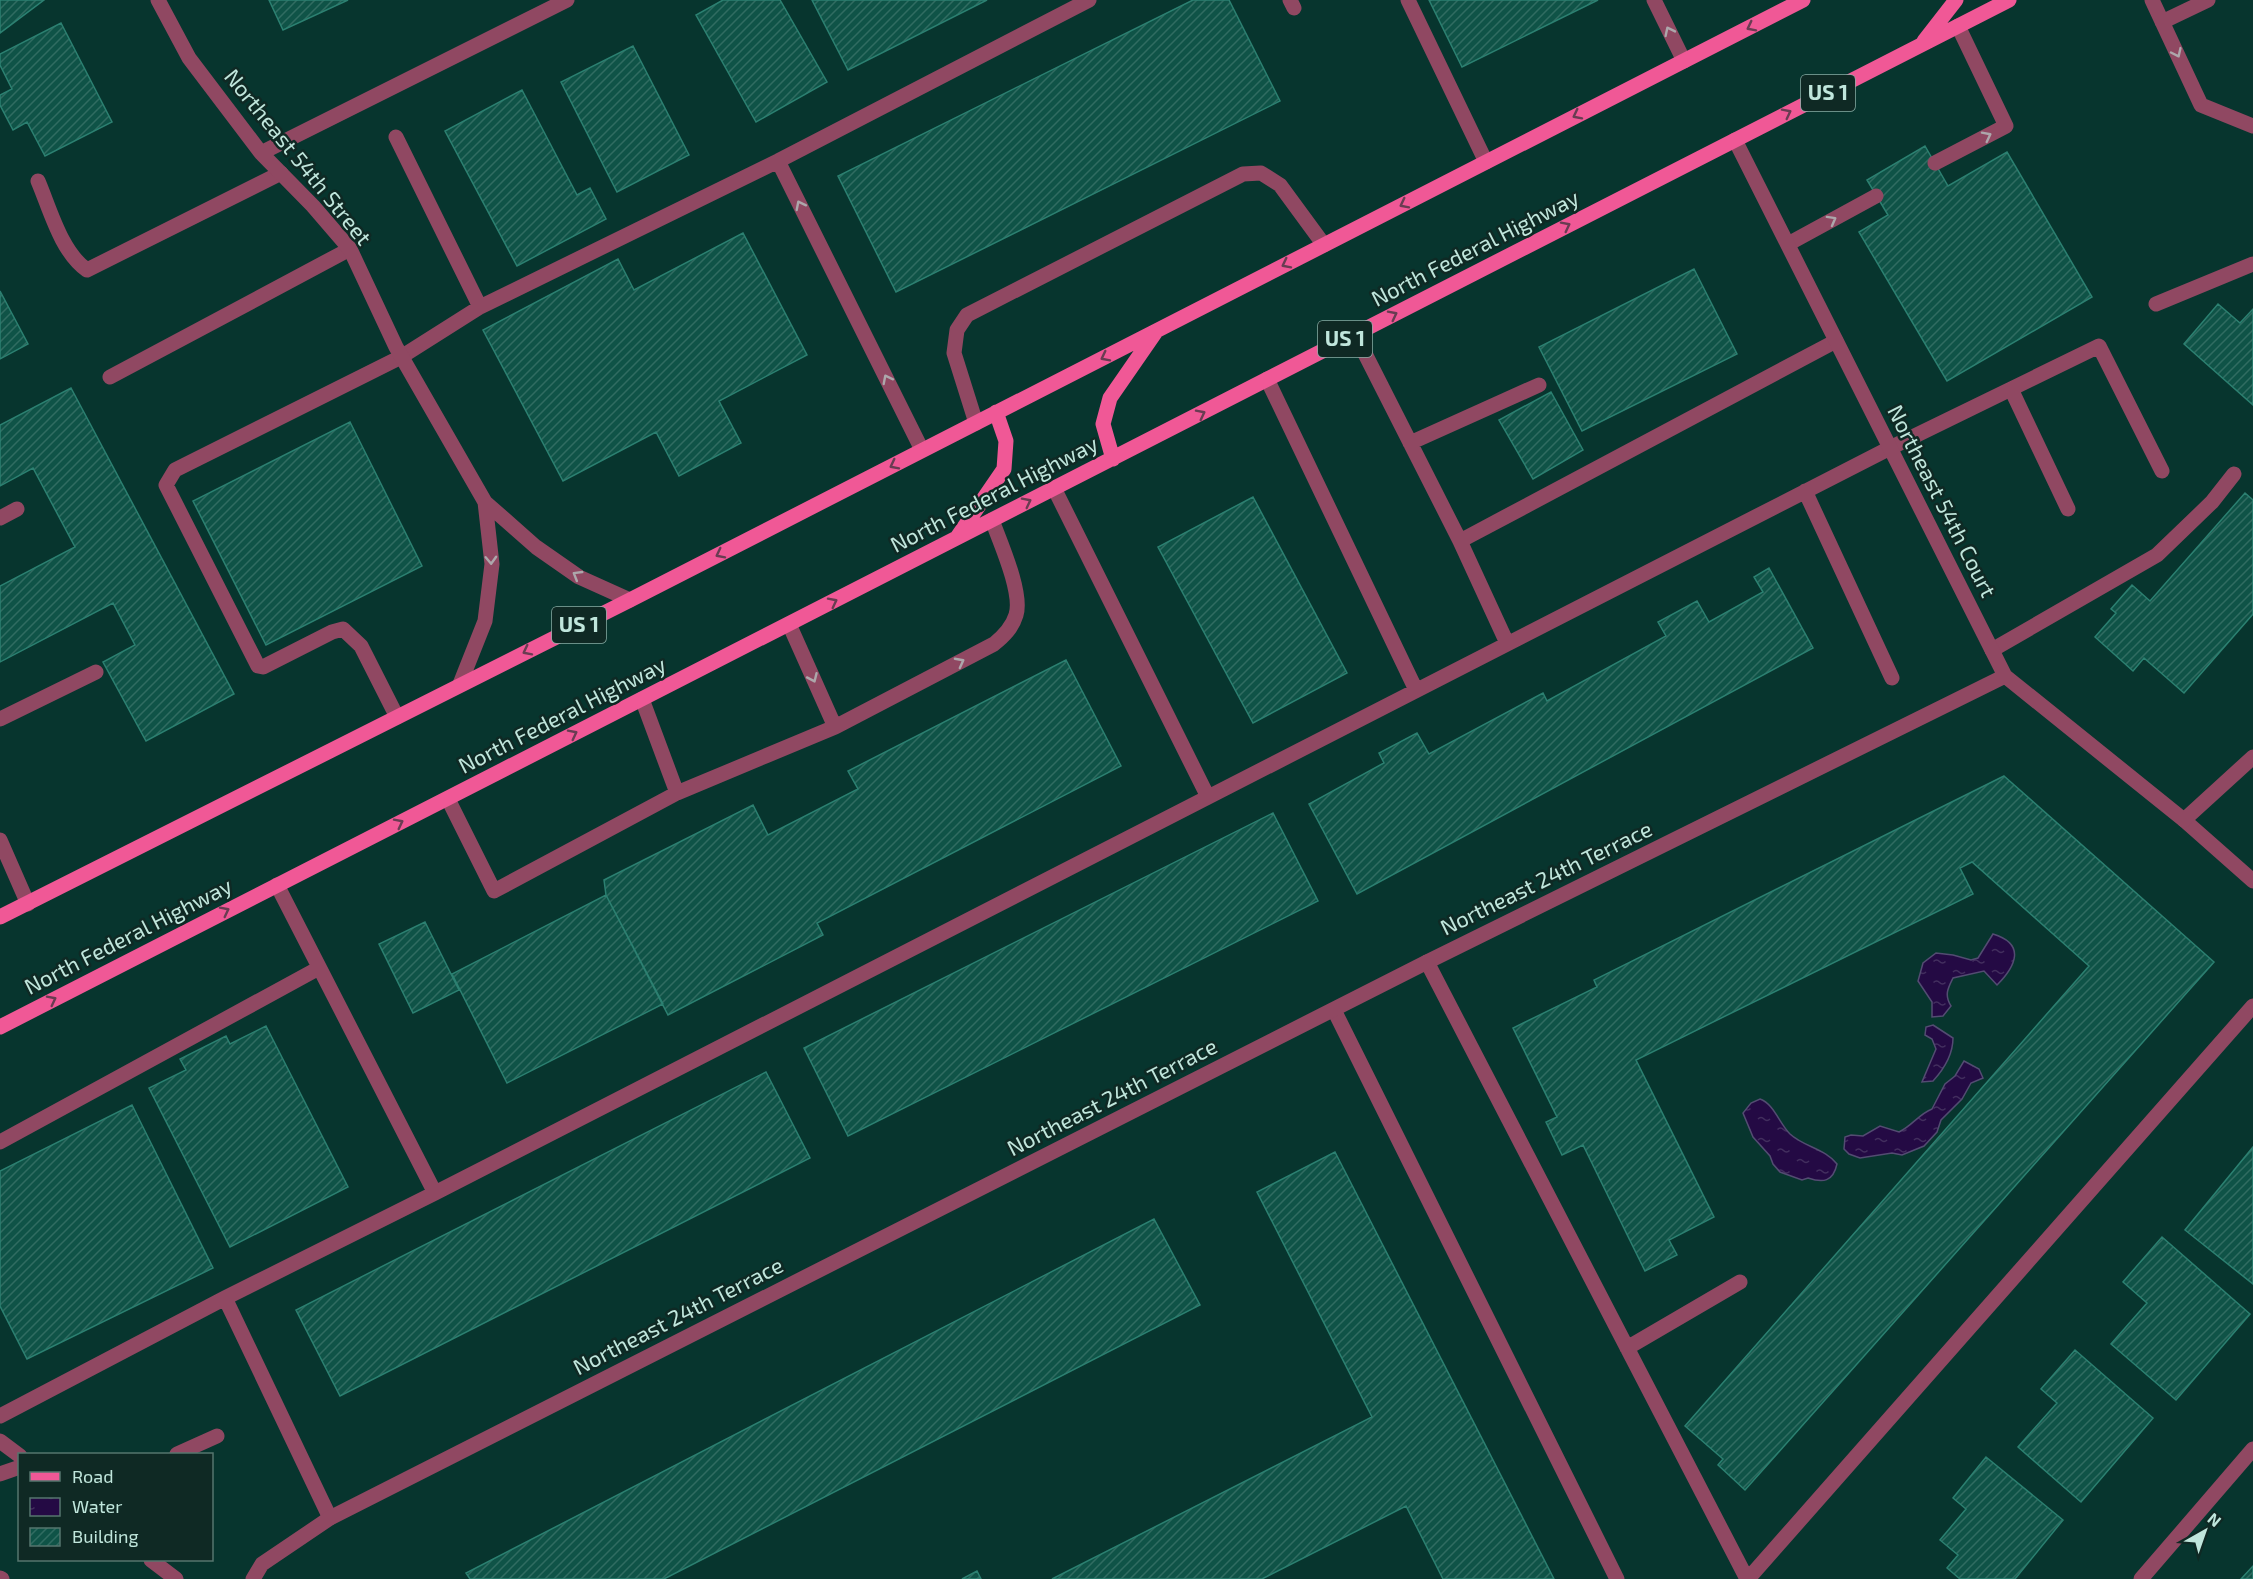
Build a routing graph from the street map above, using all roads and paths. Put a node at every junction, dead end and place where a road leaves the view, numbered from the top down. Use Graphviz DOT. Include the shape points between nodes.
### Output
graph roads {
  1 [pos="158,0"];
  2 [pos="567,0"];
  3 [pos="1089,0"];
  4 [pos="1408,0"];
  5 [pos="1654,0"];
  6 [pos="1803,0"];
  7 [pos="1956,0"];
  8 [pos="2009,0"];
  9 [pos="2152,0"];
  10 [pos="2208,0"];
  11 [pos="1781,5"];
  12 [pos="2162,22"];
  13 [pos="1958,26"];
  14 [pos="1921,45"];
  15 [pos="1684,61"];
  16 [pos="2253,126"];
  17 [pos="396,137"];
  18 [pos="1734,140"];
  19 [pos="261,153"];
  20 [pos="778,161"];
  21 [pos="1486,162"];
  22 [pos="1935,163"];
  23 [pos="280,173"];
  24 [pos="38,181"];
  25 [pos="1876,196"];
  26 [pos="1324,244"];
  27 [pos="1788,244"];
  28 [pos="350,249"];
  29 [pos="2253,264"];
  30 [pos="2156,304"];
  31 [pos="480,307"];
  32 [pos="1157,330"];
  33 [pos="1355,334"];
  34 [pos="1836,341"];
  35 [pos="401,357"];
  36 [pos="110,377"];
  37 [pos="1267,380"];
  38 [pos="1539,385"];
  39 [pos="2011,388"];
  40 [pos="996,412"];
  41 [pos="976,423"];
  42 [pos="1410,443"];
  43 [pos="1890,448"];
  44 [pos="922,450"];
  45 [pos="1113,459"];
  46 [pos="2162,471"];
  47 [pos="2234,474"];
  48 [pos="1054,488"];
  49 [pos="1805,491"];
  50 [pos="485,502"];
  51 [pos="17,509"];
  52 [pos="2068,509"];
  53 [pos="0,518"];
  54 [pos="992,520"];
  55 [pos="956,539"];
  56 [pos="1460,541"];
  57 [pos="630,600"];
  58 [pos="789,624"];
  59 [pos="1507,643"];
  60 [pos="1992,650"];
  61 [pos="96,672"];
  62 [pos="2005,676"];
  63 [pos="1892,678"];
  64 [pos="460,684"];
  65 [pos="1416,690"];
  66 [pos="642,699"];
  67 [pos="397,717"];
  68 [pos="0,719"];
  69 [pos="835,727"];
  70 [pos="2253,757"];
  71 [pos="677,793"];
  72 [pos="1208,797"];
  73 [pos="448,799"];
  74 [pos="2184,820"];
  75 [pos="0,840"];
  76 [pos="2253,881"];
  77 [pos="276,885"];
  78 [pos="28,904"];
  79 [pos="0,917"];
  80 [pos="1427,962"];
  81 [pos="319,968"];
  82 [pos="2253,1006"];
  83 [pos="1334,1010"];
  84 [pos="0,1027"];
  85 [pos="0,1142"];
  86 [pos="435,1193"];
  87 [pos="1740,1282"];
  88 [pos="225,1298"];
  89 [pos="1627,1348"];
  90 [pos="0,1416"];
  91 [pos="217,1436"];
  92 [pos="0,1441"];
  93 [pos="2253,1449"];
  94 [pos="181,1453"];
  95 [pos="18,1454"];
  96 [pos="18,1468"];
  97 [pos="0,1474"];
  98 [pos="330,1518"];
  99 [pos="152,1561"];
  100 [pos="176,1579"];
  101 [pos="253,1579"];
  102 [pos="1617,1579"];
  103 [pos="1747,1579"];
  104 [pos="2141,1579"];
  1 -- 19 [label="street, Northeast 54th Street" via="189,58"];
  2 -- 19 [label="street"];
  3 -- 20 [label="street"];
  4 -- 21 [label="street"];
  15 -- 5 [label="street, one-way"];
  6 -- 11 [label="main road, US 1"];
  7 -- 14 [label="main road"];
  8 -- 13 [label="main road, North Federal Highway / US 1"];
  9 -- 12 [label="street"];
  10 -- 12 [label="street"];
  11 -- 15 [label="main road, US 1, one-way"];
  12 -- 16 [label="street, one-way" via="2201,105"];
  13 -- 14 [label="main road, North Federal Highway / US 1"];
  22 -- 13 [label="street, one-way" via="2006,126"];
  18 -- 14 [label="main road, North Federal Highway / US 1, one-way"];
  15 -- 21 [label="main road, US 1, one-way"];
  17 -- 31 [label="street"];
  18 -- 27 [label="street, Northeast 54th Court"];
  33 -- 18 [label="main road, North Federal Highway / US 1, one-way"];
  19 -- 23 [label="street, Northeast 54th Street"];
  20 -- 31 [label="street"];
  44 -- 20 [label="street, one-way"];
  21 -- 26 [label="main road, US 1, one-way"];
  23 -- 24 [label="street" via="87,270 75,262 68,250"];
  23 -- 28 [label="street, Northeast 54th Street"];
  27 -- 25 [label="street, one-way"];
  26 -- 32 [label="main road, US 1, one-way"];
  26 -- 41 [label="street" via="1280,186 1261,173 1243,174 967,315 957,330 954,353"];
  27 -- 34 [label="street, Northeast 54th Court"];
  28 -- 35 [label="street, Northeast 54th Street"];
  28 -- 36 [label="street"];
  29 -- 30 [label="street"];
  31 -- 35 [label="street"];
  32 -- 40 [label="main road, US 1, one-way"];
  32 -- 45 [label="main road" via="1110,399 1103,424"];
  33 -- 37 [label="main road, North Federal Highway / US 1"];
  33 -- 42 [label="street"];
  34 -- 43 [label="street, Northeast 54th Court"];
  34 -- 56 [label="street"];
  35 -- 50 [label="street, Northeast 54th Street"];
  35 -- 67 [label="street" via="175,470 166,485 258,666 263,668 343,629 361,646"];
  45 -- 37 [label="main road, North Federal Highway / US 1, one-way"];
  37 -- 65 [label="street"];
  38 -- 42 [label="street"];
  39 -- 43 [label="street"];
  39 -- 46 [label="street" via="2099,346"];
  39 -- 52 [label="street"];
  40 -- 41 [label="main road, US 1"];
  40 -- 55 [label="main road" via="1006,441 1004,470"];
  41 -- 44 [label="main road, US 1"];
  42 -- 56 [label="street"];
  43 -- 49 [label="street"];
  43 -- 60 [label="street, Northeast 54th Court"];
  44 -- 57 [label="main road, US 1, one-way"];
  45 -- 48 [label="main road, North Federal Highway / US 1"];
  47 -- 60 [label="street" via="2212,502 2157,555"];
  54 -- 48 [label="main road, North Federal Highway / US 1, one-way"];
  48 -- 72 [label="street"];
  49 -- 59 [label="street"];
  49 -- 63 [label="street"];
  57 -- 50 [label="street, Northeast 54th Street, one-way" via="570,571"];
  50 -- 64 [label="street, Northeast 54th Street, one-way" via="492,564 484,621"];
  51 -- 53 [label="street"];
  54 -- 55 [label="main road, North Federal Highway / US 1"];
  69 -- 54 [label="street, one-way" via="994,644 1008,632 1017,613 1016,588"];
  58 -- 55 [label="main road, North Federal Highway / US 1, one-way"];
  56 -- 59 [label="street"];
  57 -- 64 [label="main road, US 1, one-way"];
  58 -- 66 [label="main road, North Federal Highway / US 1"];
  58 -- 69 [label="street, one-way"];
  59 -- 65 [label="street"];
  60 -- 62 [label="street, Northeast 54th Court"];
  61 -- 68 [label="street"];
  62 -- 74 [label="street, Northeast 54th Court"];
  62 -- 80 [label="street, Northeast 24th Terrace"];
  64 -- 67 [label="main road, US 1"];
  65 -- 72 [label="street"];
  66 -- 71 [label="street"];
  73 -- 66 [label="main road, North Federal Highway / US 1, one-way"];
  67 -- 78 [label="main road, US 1"];
  69 -- 71 [label="street"];
  70 -- 74 [label="street"];
  71 -- 73 [label="street" via="494,891"];
  72 -- 86 [label="street"];
  77 -- 73 [label="main road, North Federal Highway / US 1, one-way"];
  74 -- 76 [label="street, Northeast 54th Court"];
  75 -- 78 [label="street"];
  77 -- 81 [label="street"];
  84 -- 77 [label="main road, North Federal Highway / US 1, one-way"];
  78 -- 79 [label="main road, US 1"];
  80 -- 83 [label="street, Northeast 24th Terrace"];
  80 -- 89 [label="street"];
  81 -- 85 [label="street"];
  81 -- 86 [label="street"];
  82 -- 103 [label="street"];
  83 -- 98 [label="street, Northeast 24th Terrace"];
  83 -- 102 [label="street"];
  86 -- 88 [label="street"];
  87 -- 89 [label="street"];
  88 -- 90 [label="street"];
  88 -- 98 [label="street"];
  89 -- 103 [label="street"];
  91 -- 94 [label="street"];
  92 -- 95 [label="street"];
  93 -- 104 [label="street"];
  96 -- 97 [label="street"];
  98 -- 101 [label="street, Northeast 24th Terrace" via="262,1564"];
  99 -- 100 [label="street"];
}
